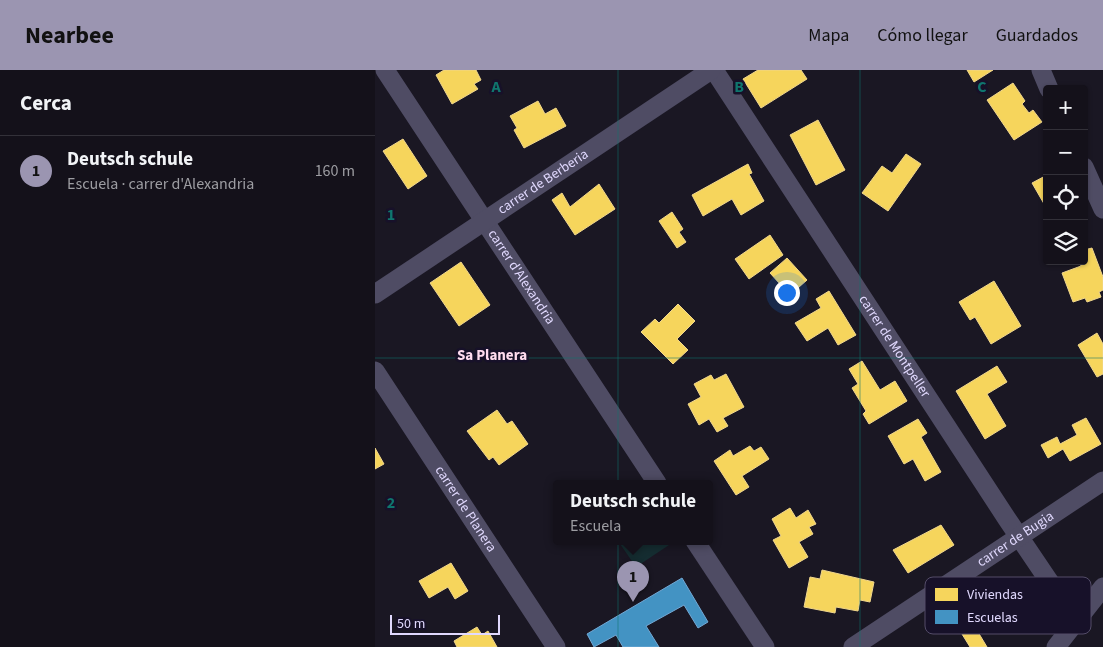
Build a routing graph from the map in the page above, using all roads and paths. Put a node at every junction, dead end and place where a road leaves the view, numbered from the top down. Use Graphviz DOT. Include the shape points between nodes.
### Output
graph roads {
  1 [pos="385,70"];
  2 [pos="713,70"];
  3 [pos="1041,70"];
  4 [pos="1047,85"];
  5 [pos="1088,175"];
  6 [pos="1103,209"];
  7 [pos="485,221"];
  8 [pos="375,294"];
  9 [pos="375,372"];
  10 [pos="655,480"];
  11 [pos="1103,481"];
  12 [pos="1019,537"];
  13 [pos="698,545"];
  14 [pos="959,577"];
  15 [pos="1047,577"];
  16 [pos="1103,587"];
  17 [pos="925,599"];
  18 [pos="1091,603"];
  19 [pos="1066,634"];
  20 [pos="556,647"];
  21 [pos="765,647"];
  22 [pos="853,647"];
  23 [pos="1056,647"];
  1 -- 7 [label="street, carrer d'Alexandria"];
  2 -- 7 [label="street, carrer de Berberia"];
  2 -- 12 [label="street, carrer de Montpeller"];
  3 -- 4 [label="street"];
  5 -- 6 [label="street"];
  7 -- 8 [label="street, carrer de Berberia"];
  7 -- 10 [label="street, carrer d'Alexandria"];
  9 -- 20 [label="street, carrer de Planera"];
  11 -- 12 [label="street, carrer de Bugia"];
  12 -- 14 [label="street, carrer de Bugia"];
  12 -- 15 [label="street, carrer de Montpeller"];
  13 -- 21 [label="street"];
  16 -- 18 [label="street"];
  17 -- 22 [label="street, carrer de Bugia"];
  19 -- 23 [label="street"];
}
